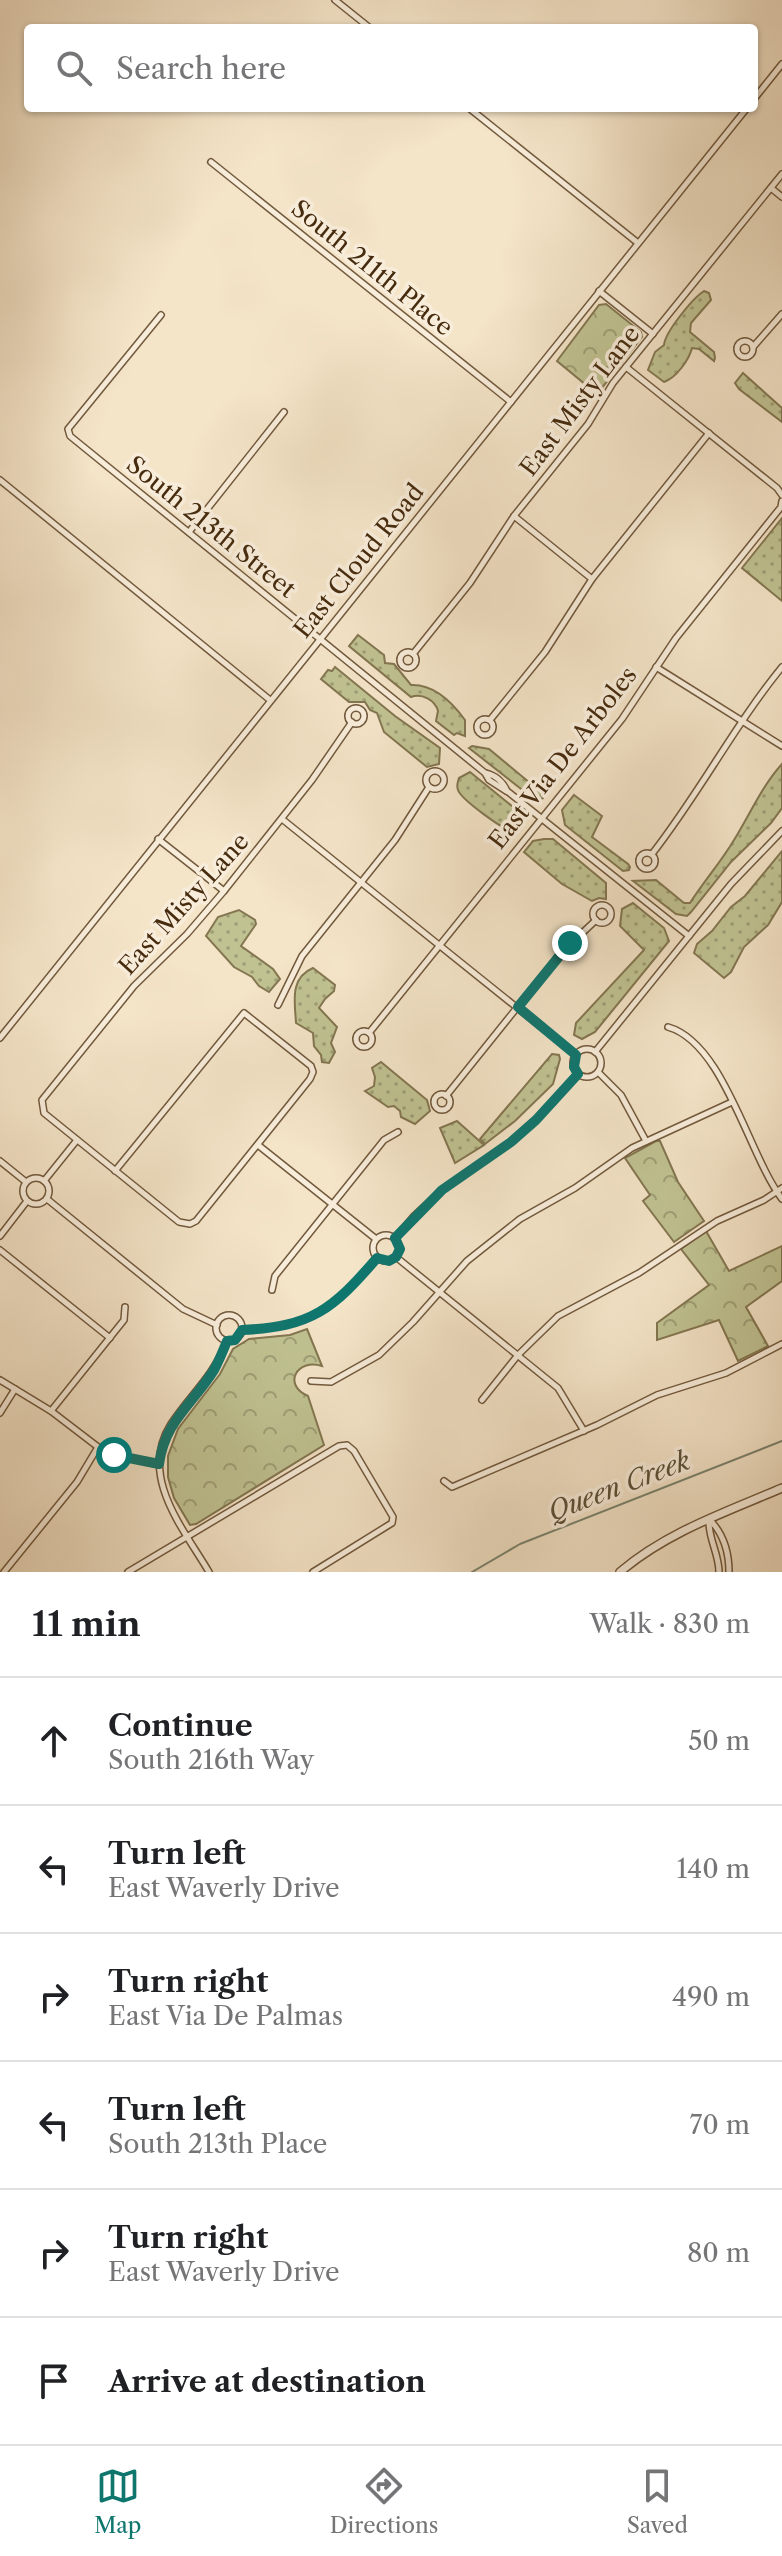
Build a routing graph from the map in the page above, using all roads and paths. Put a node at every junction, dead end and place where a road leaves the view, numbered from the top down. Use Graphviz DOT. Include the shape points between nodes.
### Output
graph roads {
  1 [pos="335,0"];
  2 [pos="365,24"];
  3 [pos="782,64"];
  4 [pos="758,94"];
  5 [pos="474,112"];
  6 [pos="744,112"];
  7 [pos="211,162"];
  8 [pos="782,174"];
  9 [pos="771,188"];
  10 [pos="782,197"];
  11 [pos="638,243"];
  12 [pos="599,291"];
  13 [pos="782,314"];
  14 [pos="161,315"];
  15 [pos="653,334"];
  16 [pos="753,347"];
  17 [pos="626,367"];
  18 [pos="511,402"];
  19 [pos="284,412"];
  20 [pos="709,433"];
  21 [pos="0,480"];
  22 [pos="782,498"];
  23 [pos="514,516"];
  24 [pos="189,532"];
  25 [pos="592,579"];
  26 [pos="319,640"];
  27 [pos="413,654"];
  28 [pos="656,667"];
  29 [pos="782,667"];
  30 [pos="270,700"];
  31 [pos="490,720"];
  32 [pos="741,720"];
  33 [pos="352,722"];
  34 [pos="782,746"];
  35 [pos="429,787"];
  36 [pos="542,818"];
  37 [pos="282,819"];
  38 [pos="782,831"];
  39 [pos="158,839"];
  40 [pos="652,854"];
  41 [pos="361,882"];
  42 [pos="224,891"];
  43 [pos="596,920"];
  44 [pos="689,936"];
  45 [pos="439,945"];
  46 [pos="278,1005"];
  47 [pos="518,1007"];
  48 [pos="668,1027"];
  49 [pos="369,1033"];
  50 [pos="0,1038"];
  51 [pos="595,1052"];
  52 [pos="576,1055"];
  53 [pos="598,1072"];
  54 [pos="578,1074"];
  55 [pos="446,1096"];
  56 [pos="732,1102"];
  57 [pos="398,1132"];
  58 [pos="77,1140"];
  59 [pos="646,1141"];
  60 [pos="258,1145"];
  61 [pos="0,1161"];
  62 [pos="115,1171"];
  63 [pos="44,1181"];
  64 [pos="26,1182"];
  65 [pos="779,1190"];
  66 [pos="47,1199"];
  67 [pos="782,1199"];
  68 [pos="27,1201"];
  69 [pos="332,1204"];
  70 [pos="0,1236"];
  71 [pos="395,1238"];
  72 [pos="376,1239"];
  73 [pos="0,1250"];
  74 [pos="396,1257"];
  75 [pos="377,1258"];
  76 [pos="272,1290"];
  77 [pos="440,1291"];
  78 [pos="125,1307"];
  79 [pos="217,1325"];
  80 [pos="242,1330"];
  81 [pos="110,1338"];
  82 [pos="227,1341"];
  83 [pos="782,1344"];
  84 [pos="518,1355"];
  85 [pos="0,1380"];
  86 [pos="311,1381"];
  87 [pos="15,1389"];
  88 [pos="482,1400"];
  89 [pos="51,1411"];
  90 [pos="0,1413"];
  91 [pos="584,1431"];
  92 [pos="98,1447"];
  93 [pos="159,1464"];
  94 [pos="444,1481"];
  95 [pos="782,1488"];
  96 [pos="709,1519"];
  97 [pos="188,1537"];
  98 [pos="4,1572"];
  99 [pos="128,1572"];
  100 [pos="209,1572"];
  101 [pos="313,1572"];
  102 [pos="620,1572"];
  103 [pos="719,1572"];
  104 [pos="729,1572"];
  1 -- 2 [label="street"];
  3 -- 4 [label="street"];
  5 -- 11 [label="street"];
  6 -- 11 [label="street, East Cloud Road"];
  7 -- 18 [label="street, South 211th Place"];
  8 -- 9 [label="street, East Misty Lane"];
  9 -- 10 [label="street"];
  9 -- 15 [label="street, East Misty Lane"];
  11 -- 12 [label="street, East Cloud Road"];
  12 -- 15 [label="street"];
  12 -- 18 [label="street, East Cloud Road"];
  13 -- 16 [label="street"];
  14 -- 24 [label="street, South 213th Street" via="68,429 70,436"];
  15 -- 17 [label="street, East Misty Lane"];
  17 -- 20 [label="street"];
  17 -- 23 [label="street, East Misty Lane"];
  18 -- 26 [label="street, East Cloud Road"];
  19 -- 24 [label="street"];
  20 -- 22 [label="street" via="777,488"];
  20 -- 25 [label="street"];
  21 -- 30 [label="street"];
  22 -- 28 [label="street, East Via De Arboles" via="781,507"];
  23 -- 25 [label="street"];
  23 -- 27 [label="street, East Misty Lane" via="470,583"];
  24 -- 26 [label="street, South 213th Street"];
  25 -- 31 [label="street" via="545,652"];
  26 -- 30 [label="street, East Cloud Road"];
  26 -- 36 [label="street, South 213th Street"];
  28 -- 32 [label="street"];
  28 -- 36 [label="street, East Via De Arboles" via="631,707"];
  29 -- 32 [label="street"];
  30 -- 39 [label="street, East Cloud Road"];
  32 -- 34 [label="street"];
  32 -- 40 [label="street"];
  33 -- 37 [label="street, East Misty Lane"];
  35 -- 41 [label="street"];
  36 -- 44 [label="street, South 213th Street"];
  36 -- 45 [label="street, East Via De Arboles"];
  37 -- 41 [label="street"];
  37 -- 42 [label="street, East Misty Lane"];
  38 -- 44 [label="street"];
  39 -- 42 [label="street"];
  39 -- 50 [label="street, East Cloud Road"];
  41 -- 45 [label="street"];
  41 -- 46 [label="street" via="302,956"];
  42 -- 58 [label="street, East Misty Lane" via="112,1013 42,1100 44,1113"];
  43 -- 47 [label="street" via="560,954"];
  44 -- 51 [label="street"];
  45 -- 47 [label="street"];
  45 -- 49 [label="street, East Via De Arboles"];
  47 -- 52 [label="street"];
  47 -- 55 [label="street"];
  48 -- 56 [label="street" via="696,1044"];
  51 -- 52 [label="street"];
  51 -- 53 [label="street"];
  52 -- 54 [label="street"];
  53 -- 54 [label="street"];
  53 -- 59 [label="street" via="628,1105"];
  54 -- 71 [label="street" via="536,1120 442,1190"];
  56 -- 59 [label="street"];
  56 -- 65 [label="street" via="754,1153"];
  57 -- 69 [label="street" via="384,1140"];
  58 -- 62 [label="street"];
  58 -- 63 [label="street"];
  59 -- 77 [label="street" via="501,1233"];
  60 -- 62 [label="street" via="190,1224 179,1222"];
  60 -- 62 [label="street" via="313,1072 244,1013"];
  60 -- 69 [label="street"];
  61 -- 64 [label="street"];
  63 -- 64 [label="street"];
  63 -- 66 [label="street"];
  64 -- 68 [label="street"];
  65 -- 67 [label="street"];
  65 -- 84 [label="street" via="706,1226 639,1273 568,1309"];
  66 -- 68 [label="street" via="35,1205"];
  66 -- 79 [label="street" via="183,1309"];
  68 -- 70 [label="street"];
  69 -- 72 [label="street"];
  69 -- 76 [label="street" via="275,1276"];
  71 -- 72 [label="street"];
  71 -- 74 [label="street" via="400,1249"];
  72 -- 75 [label="street"];
  73 -- 81 [label="street"];
  74 -- 75 [label="street"];
  74 -- 77 [label="street"];
  75 -- 80 [label="street" via="341,1298 316,1315 288,1326"];
  77 -- 84 [label="street"];
  77 -- 86 [label="street" via="379,1355 331,1382"];
  78 -- 81 [label="street" via="124,1320"];
  79 -- 80 [label="street" via="232,1315"];
  79 -- 82 [label="street"];
  80 -- 82 [label="street"];
  81 -- 89 [label="street"];
  82 -- 93 [label="street" via="212,1373 172,1423"];
  83 -- 91 [label="street" via="726,1373 638,1403"];
  84 -- 88 [label="street"];
  84 -- 91 [label="street" via="558,1388"];
  85 -- 87 [label="street"];
  87 -- 89 [label="street"];
  87 -- 90 [label="street"];
  89 -- 92 [label="street"];
  91 -- 94 [label="street" via="452,1487"];
  92 -- 93 [label="street"];
  92 -- 98 [label="street" via="77,1482"];
  93 -- 97 [label="street" via="166,1499"];
  95 -- 96 [label="street"];
  96 -- 102 [label="street" via="654,1546"];
  96 -- 103 [label="street"];
  96 -- 104 [label="street" via="725,1544"];
  97 -- 99 [label="street"];
  97 -- 100 [label="street"];
  97 -- 101 [label="street" via="347,1445 392,1523"];
}
